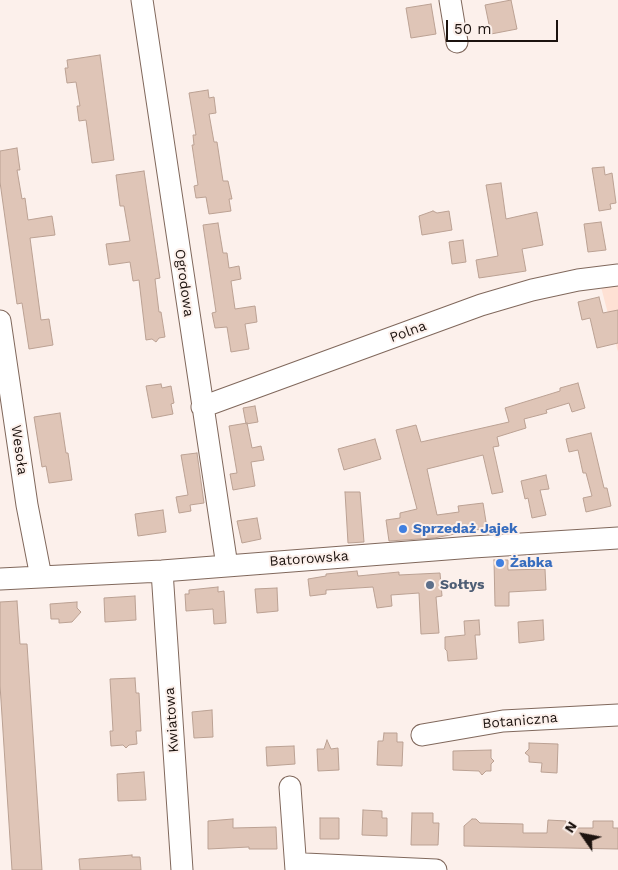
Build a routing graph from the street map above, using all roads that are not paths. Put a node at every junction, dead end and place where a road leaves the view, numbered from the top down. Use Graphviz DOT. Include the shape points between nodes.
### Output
graph roads {
  1 [pos="142,0"];
  2 [pos="450,0"];
  3 [pos="456,42"];
  4 [pos="618,275"];
  5 [pos="0,321"];
  6 [pos="202,407"];
  7 [pos="618,538"];
  8 [pos="227,566"];
  9 [pos="162,570"];
  10 [pos="41,577"];
  11 [pos="0,579"];
  12 [pos="618,715"];
  13 [pos="422,735"];
  14 [pos="290,787"];
  15 [pos="182,870"];
  16 [pos="296,870"];
  17 [pos="436,870"];
  1 -- 6 [label="street, Ogrodowa"];
  2 -- 3 [label="street"];
  4 -- 6 [label="street, Polna" via="532,290 481,305"];
  5 -- 10 [label="street, Wesoła"];
  6 -- 8 [label="street, Ogrodowa"];
  7 -- 8 [label="street, Batorowska"];
  8 -- 9 [label="street, Batorowska"];
  9 -- 10 [label="street, Batorowska"];
  9 -- 15 [label="street, Kwiatowa"];
  10 -- 11 [label="street, Batorowska"];
  12 -- 13 [label="street, Botaniczna" via="503,721"];
  14 -- 16 [label="street"];
  16 -- 17 [label="street" via="305,864"];
}
